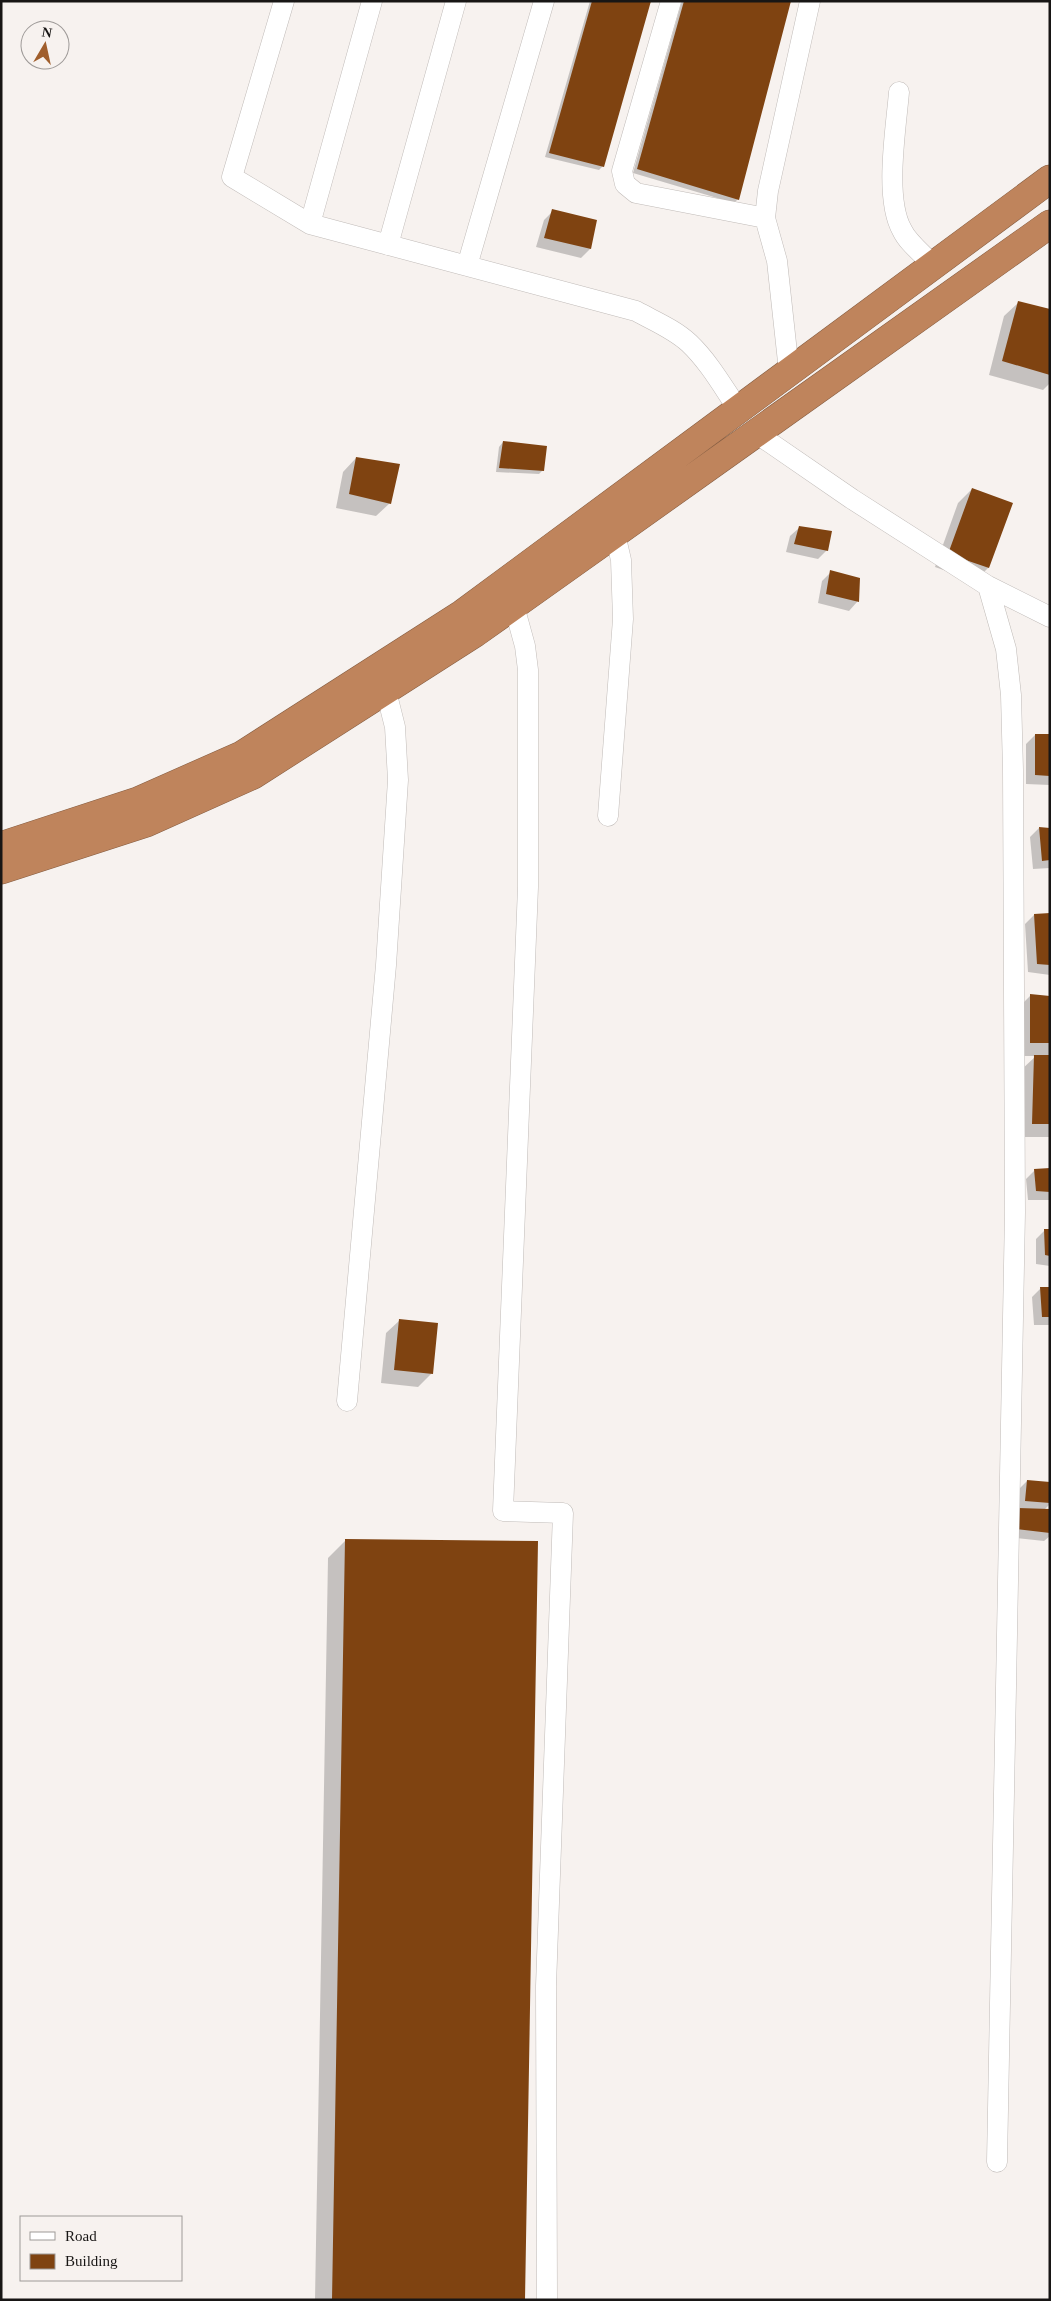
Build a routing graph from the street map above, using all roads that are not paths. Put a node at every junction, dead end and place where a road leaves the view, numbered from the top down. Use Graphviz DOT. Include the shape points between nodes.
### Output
graph roads {
  1 [pos="284,1"];
  2 [pos="372,1"];
  3 [pos="456,1"];
  4 [pos="544,1"];
  5 [pos="671,1"];
  6 [pos="810,1"];
  7 [pos="899,92"];
  8 [pos="1050,179"];
  9 [pos="765,218"];
  10 [pos="310,224"];
  11 [pos="1050,224"];
  12 [pos="388,245"];
  13 [pos="933,265"];
  14 [pos="467,266"];
  15 [pos="789,371"];
  16 [pos="738,409"];
  17 [pos="756,433"];
  18 [pos="615,534"];
  19 [pos="988,586"];
  20 [pos="514,606"];
  21 [pos="1050,617"];
  22 [pos="386,691"];
  23 [pos="608,816"];
  24 [pos="1,846"];
  25 [pos="1,870"];
  26 [pos="347,1401"];
  27 [pos="997,2162"];
  28 [pos="547,2300"];
  1 -- 10 [label="street" via="232,177"];
  2 -- 10 [label="street"];
  3 -- 12 [label="street"];
  4 -- 14 [label="street"];
  5 -- 9 [label="street" via="623,165 625,184 636,193"];
  6 -- 9 [label="street" via="768,191"];
  7 -- 13 [label="street" via="892,185 894,212 902,232"];
  8 -- 13 [label="highway"];
  9 -- 15 [label="street" via="778,261"];
  10 -- 12 [label="street"];
  11 -- 17 [label="highway"];
  12 -- 14 [label="street"];
  13 -- 15 [label="highway"];
  14 -- 16 [label="street" via="636,311 689,342"];
  15 -- 16 [label="highway"];
  16 -- 24 [label="highway" via="462,614 242,755 138,801"];
  17 -- 18 [label="highway"];
  17 -- 19 [label="street"];
  18 -- 20 [label="highway"];
  18 -- 23 [label="street" via="620,560 623,620"];
  19 -- 21 [label="street"];
  19 -- 27 [label="street" via="1006,649 1013,770 1015,1212"];
  20 -- 22 [label="highway"];
  20 -- 28 [label="street" via="528,670 528,878 503,1511 563,1513 546,1986"];
  22 -- 25 [label="highway" via="253,775 146,823"];
  22 -- 26 [label="street" via="395,726 398,780 386,965"];
}
